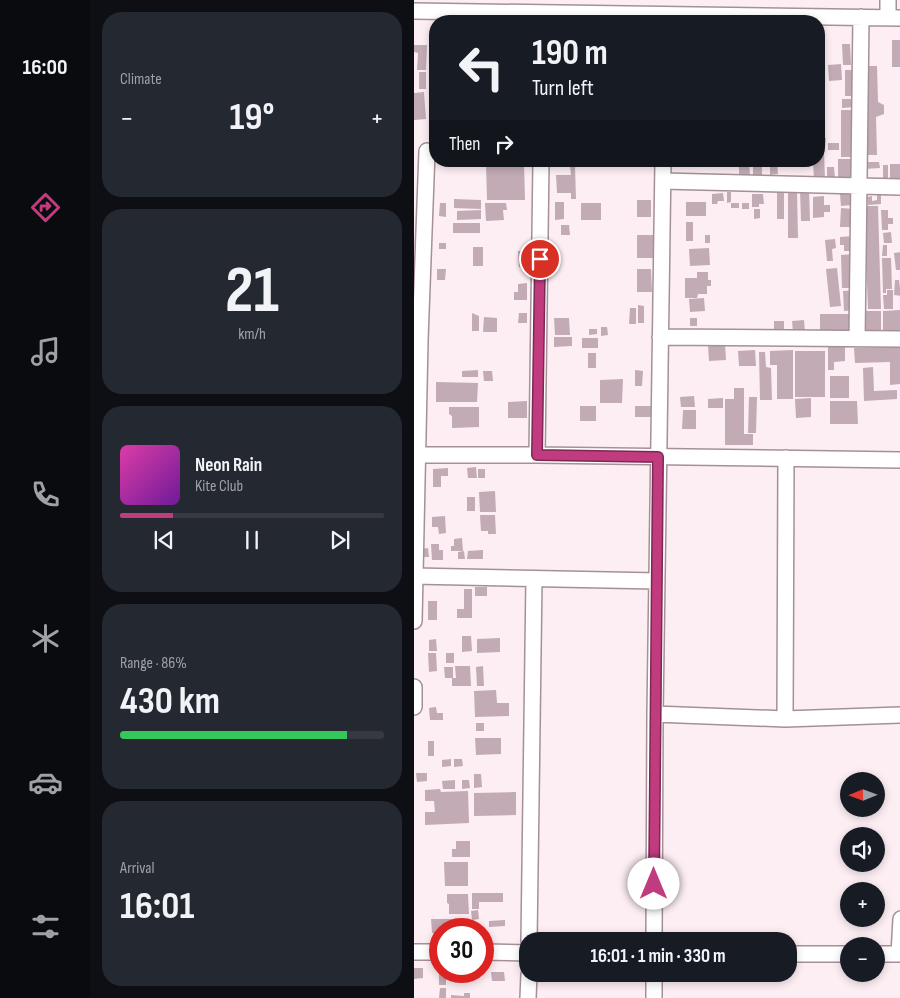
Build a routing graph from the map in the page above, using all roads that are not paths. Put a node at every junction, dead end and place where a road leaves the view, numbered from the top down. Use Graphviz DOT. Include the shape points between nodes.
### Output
graph roads {
  1 [pos="888,0"];
  2 [pos="414,11"];
  3 [pos="666,12"];
  4 [pos="500,15"];
  5 [pos="592,15"];
  6 [pos="783,15"];
  7 [pos="825,16"];
  8 [pos="861,17"];
  9 [pos="894,18"];
  10 [pos="426,151"];
  11 [pos="541,167"];
  12 [pos="663,167"];
  13 [pos="663,181"];
  14 [pos="859,186"];
  15 [pos="900,188"];
  16 [pos="660,337"];
  17 [pos="857,339"];
  18 [pos="900,339"];
  19 [pos="417,340"];
  20 [pos="416,455"];
  21 [pos="537,455"];
  22 [pos="658,457"];
  23 [pos="786,458"];
  24 [pos="900,460"];
  25 [pos="414,576"];
  26 [pos="534,579"];
  27 [pos="657,581"];
  28 [pos="414,621"];
  29 [pos="414,687"];
  30 [pos="414,697"];
  31 [pos="414,707"];
  32 [pos="655,714"];
  33 [pos="900,716"];
  34 [pos="785,719"];
  35 [pos="900,919"];
  36 [pos="529,932"];
  37 [pos="654,932"];
  38 [pos="414,952"];
  39 [pos="429,952"];
  40 [pos="494,952"];
  41 [pos="519,953"];
  42 [pos="797,954"];
  43 [pos="840,954"];
  44 [pos="885,954"];
  45 [pos="900,954"];
  46 [pos="528,982"];
  47 [pos="654,982"];
  48 [pos="528,998"];
  49 [pos="654,998"];
  1 -- 9 [label="street"];
  2 -- 4 [label="street"];
  3 -- 5 [label="street"];
  3 -- 6 [label="street"];
  7 -- 8 [label="street"];
  8 -- 9 [label="street"];
  8 -- 14 [label="street"];
  10 -- 19 [label="street"];
  11 -- 21 [label="street"];
  12 -- 13 [label="street"];
  13 -- 14 [label="street"];
  13 -- 16 [label="street"];
  14 -- 15 [label="street"];
  14 -- 17 [label="street"];
  16 -- 17 [label="street"];
  16 -- 22 [label="street"];
  17 -- 18 [label="street"];
  19 -- 20 [label="street"];
  20 -- 21 [label="street"];
  20 -- 25 [label="street"];
  21 -- 22 [label="street"];
  22 -- 23 [label="street"];
  22 -- 27 [label="street"];
  23 -- 24 [label="street"];
  23 -- 34 [label="street"];
  25 -- 26 [label="street"];
  25 -- 28 [label="street"];
  26 -- 27 [label="street"];
  26 -- 36 [label="street"];
  27 -- 32 [label="street"];
  29 -- 30 [label="street"];
  30 -- 31 [label="street"];
  32 -- 34 [label="street"];
  32 -- 37 [label="street"];
  33 -- 34 [label="street"];
  35 -- 45 [label="street"];
  38 -- 39 [label="street"];
  40 -- 41 [label="street"];
  42 -- 43 [label="street"];
  44 -- 45 [label="street"];
  46 -- 48 [label="street"];
  47 -- 49 [label="street"];
}
